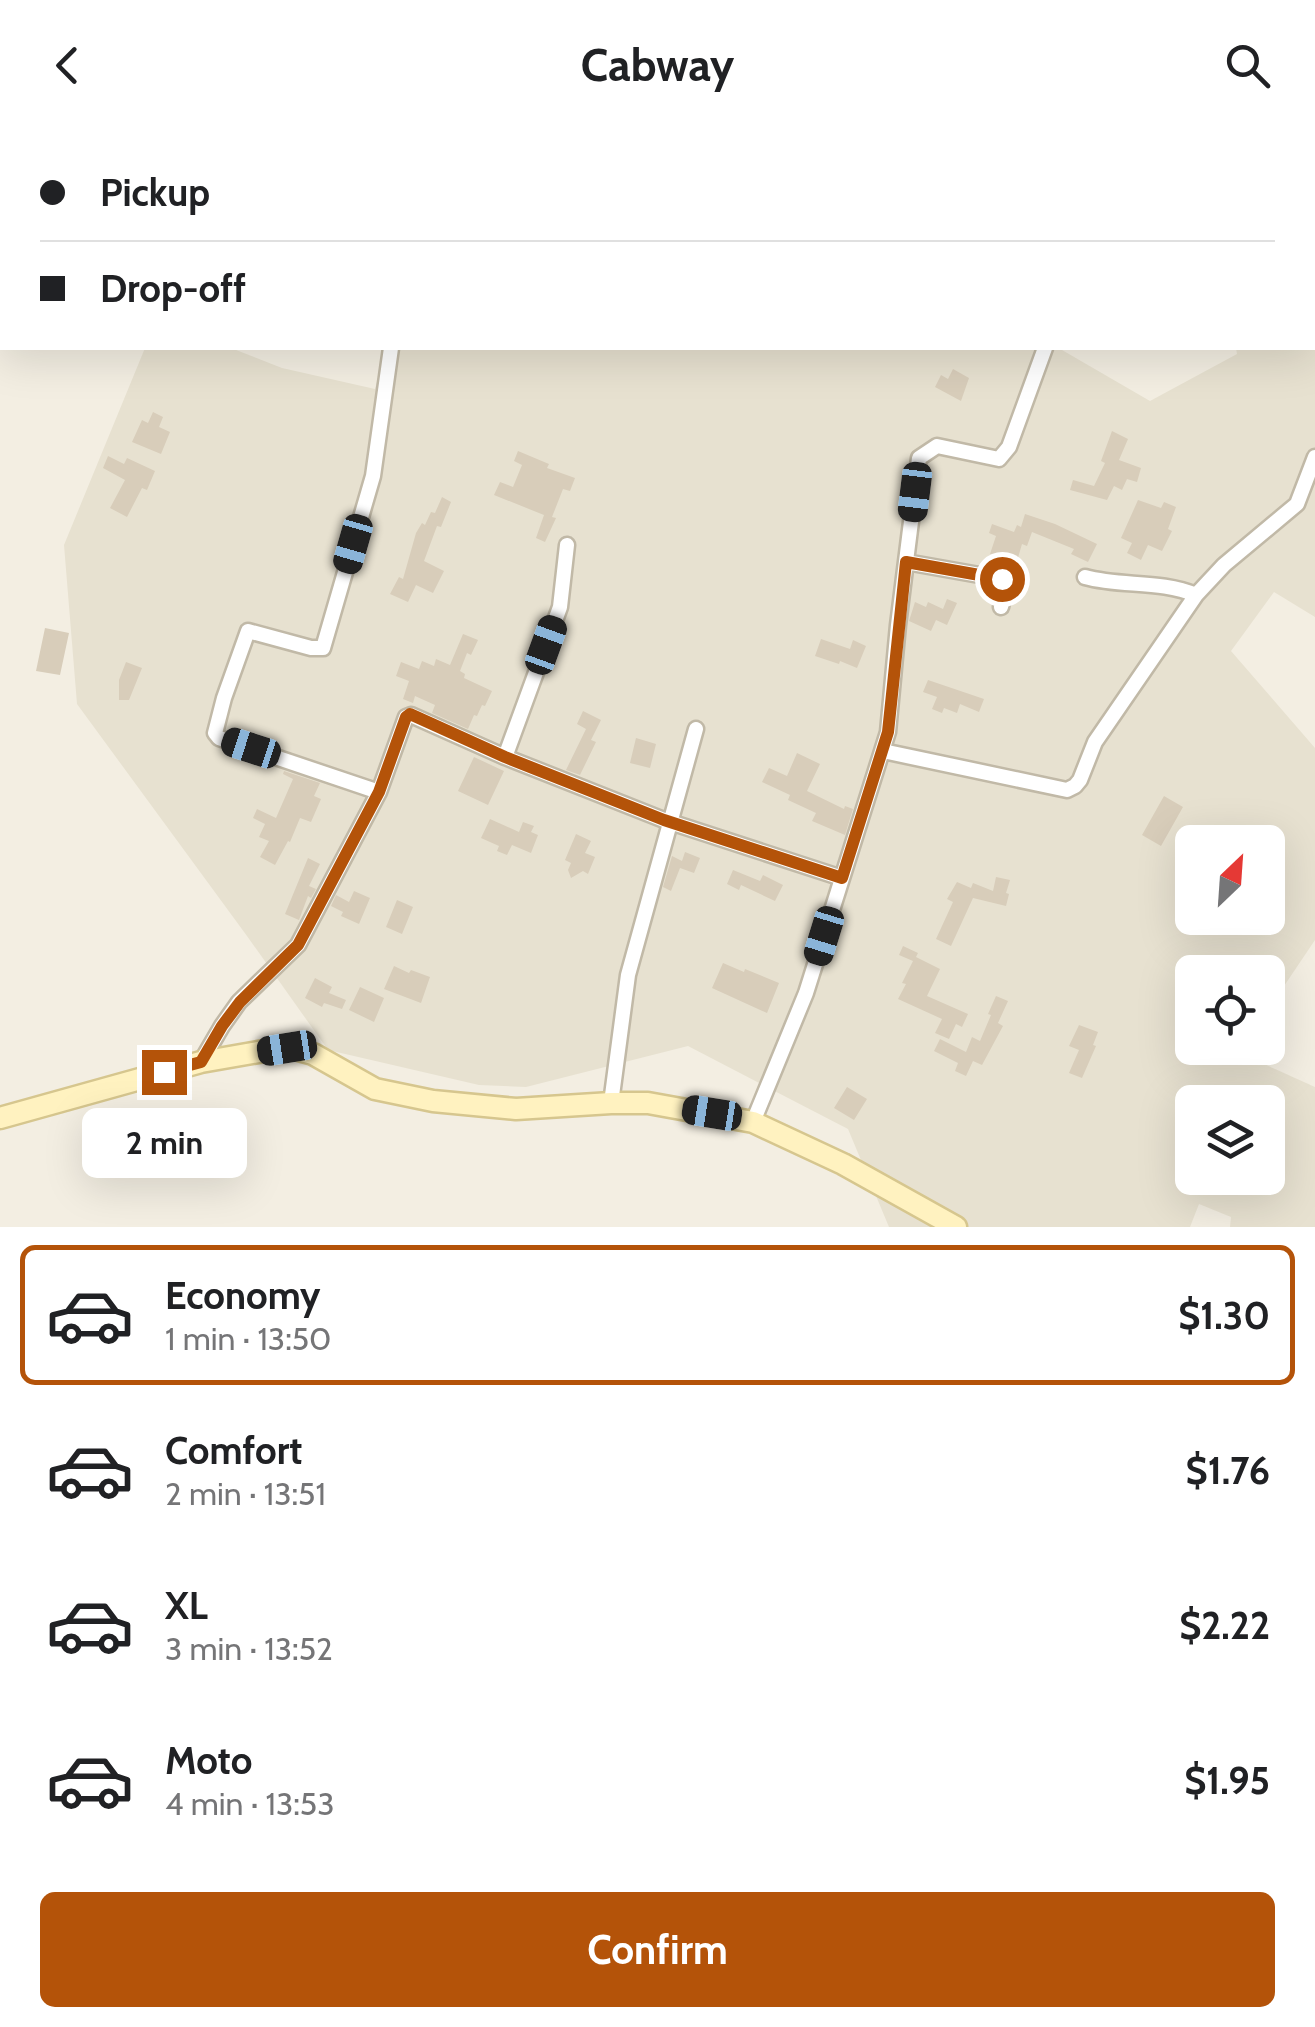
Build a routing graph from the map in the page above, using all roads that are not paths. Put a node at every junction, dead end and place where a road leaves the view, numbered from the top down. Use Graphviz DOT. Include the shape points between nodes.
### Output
graph roads {
  1 [pos="391,350"];
  2 [pos="1044,350"];
  3 [pos="1315,457"];
  4 [pos="567,545"];
  5 [pos="906,562"];
  6 [pos="1084,577"];
  7 [pos="1196,595"];
  8 [pos="1001,607"];
  9 [pos="696,729"];
  10 [pos="882,751"];
  11 [pos="505,757"];
  12 [pos="379,792"];
  13 [pos="670,822"];
  14 [pos="842,878"];
  15 [pos="201,1062"];
  16 [pos="611,1103"];
  17 [pos="0,1118"];
  18 [pos="753,1122"];
  19 [pos="956,1227"];
  1 -- 12 [label="street" via="372,476 323,648 248,631 215,733"];
  2 -- 5 [label="street" via="1009,448 999,459 937,446 919,458"];
  3 -- 7 [label="street" via="1297,504"];
  4 -- 11 [label="street" via="560,608"];
  5 -- 8 [label="street" via="1002,579"];
  5 -- 10 [label="street"];
  6 -- 7 [label="street"];
  7 -- 10 [label="street" via="1095,742 1080,780 1067,790"];
  9 -- 13 [label="street"];
  10 -- 14 [label="street"];
  11 -- 12 [label="street" via="410,714"];
  11 -- 13 [label="street"];
  12 -- 15 [label="street" via="298,945 240,1002"];
  13 -- 14 [label="street"];
  13 -- 16 [label="street" via="628,975"];
  14 -- 18 [label="street" via="806,993"];
  15 -- 16 [label="street" via="287,1048 313,1054 375,1089 432,1101 516,1109"];
  15 -- 17 [label="street"];
  16 -- 18 [label="street"];
  18 -- 19 [label="street"];
}
